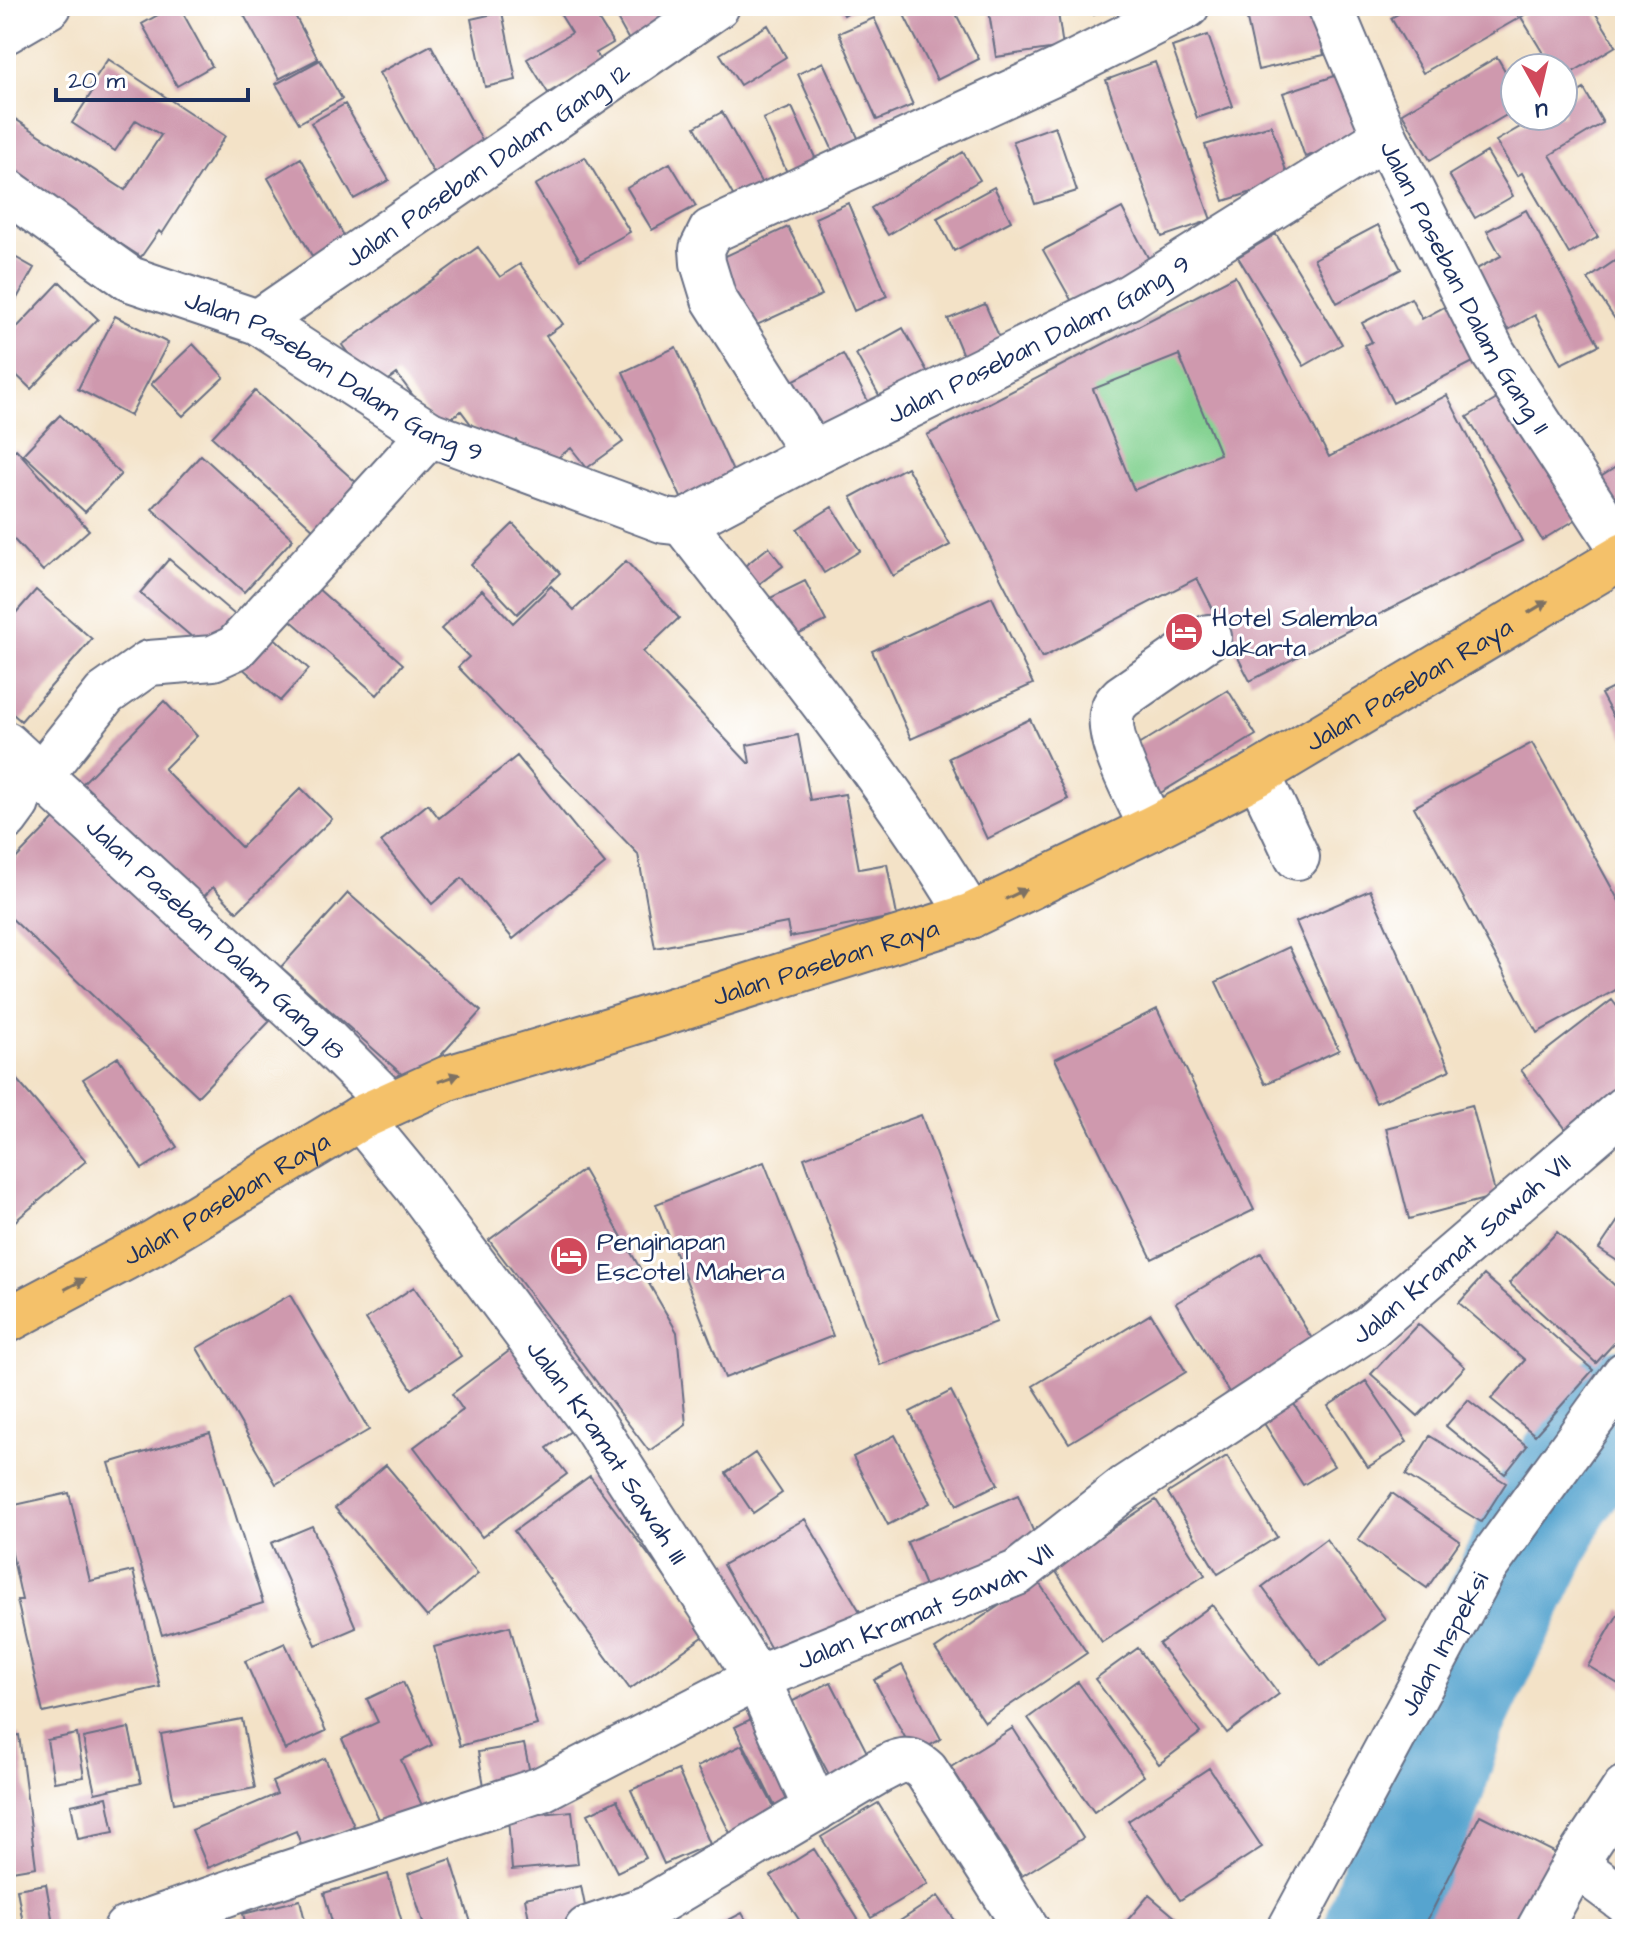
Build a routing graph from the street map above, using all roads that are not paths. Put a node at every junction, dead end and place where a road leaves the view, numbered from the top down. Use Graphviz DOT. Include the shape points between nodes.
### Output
graph roads {
  1 [pos="49,6"];
  2 [pos="717,6"];
  3 [pos="1187,6"];
  4 [pos="1330,6"];
  5 [pos="6,31"];
  6 [pos="1385,137"];
  7 [pos="6,190"];
  8 [pos="258,322"];
  9 [pos="430,434"];
  10 [pos="813,454"];
  11 [pos="683,523"];
  12 [pos="1625,555"];
  13 [pos="1209,637"];
  14 [pos="6,744"];
  15 [pos="1258,774"];
  16 [pos="40,776"];
  17 [pos="6,818"];
  18 [pos="1152,828"];
  19 [pos="1297,857"];
  20 [pos="970,916"];
  21 [pos="1625,1108"];
  22 [pos="375,1111"];
  23 [pos="6,1321"];
  24 [pos="1625,1374"];
  25 [pos="757,1678"];
  26 [pos="1625,1788"];
  27 [pos="816,1809"];
  28 [pos="1575,1864"];
  29 [pos="1625,1901"];
  30 [pos="126,1929"];
  31 [pos="587,1929"];
  32 [pos="1027,1929"];
  33 [pos="1290,1929"];
  34 [pos="1539,1929"];
  1 -- 5 [label="street"];
  2 -- 8 [label="street, Jalan Paseban Dalam Gang 12"];
  3 -- 10 [label="street" via="711,231 702,249 714,299"];
  4 -- 6 [label="street, Jalan Paseban Dalam Gang 11"];
  6 -- 10 [label="street, Jalan Paseban Dalam Gang 9" via="1129,297"];
  6 -- 12 [label="street, Jalan Paseban Dalam Gang 11" via="1494,354"];
  7 -- 8 [label="street, Jalan Paseban Dalam Gang 9" via="130,279"];
  8 -- 9 [label="street, Jalan Paseban Dalam Gang 9"];
  9 -- 11 [label="street, Jalan Paseban Dalam Gang 9" via="665,521"];
  9 -- 16 [label="street" via="235,648 213,658 149,663 105,694"];
  10 -- 11 [label="street, Jalan Paseban Dalam Gang 9"];
  11 -- 20 [label="street" via="876,774"];
  15 -- 12 [label="main road, Jalan Paseban Raya, one-way"];
  13 -- 18 [label="street" via="1113,708 1112,731 1122,764"];
  14 -- 16 [label="street, Jalan Paseban Dalam Gang 18"];
  15 -- 18 [label="main road, Jalan Paseban Raya"];
  15 -- 19 [label="street"];
  16 -- 17 [label="street" via="19,793"];
  16 -- 22 [label="street, Jalan Paseban Dalam Gang 18" via="317,1032"];
  20 -- 18 [label="main road, Jalan Paseban Raya, one-way"];
  22 -- 20 [label="main road, Jalan Paseban Raya, one-way" via="448,1078"];
  21 -- 25 [label="street, Jalan Kramat Sawah VII" via="1370,1327 1125,1488 1017,1573"];
  23 -- 22 [label="main road, Jalan Paseban Raya, one-way" via="153,1243"];
  22 -- 25 [label="street, Jalan Kramat Sawah III" via="424,1198 594,1425"];
  24 -- 33 [label="street, Jalan Inspeksi" via="1483,1570"];
  25 -- 27 [label="street, Jalan Kramat Sawah III"];
  25 -- 30 [label="street, Jalan Kramat Sawah VII" via="542,1789"];
  26 -- 28 [label="street"];
  27 -- 31 [label="street" via="648,1908"];
  27 -- 32 [label="street" via="879,1771 905,1760 916,1762"];
  28 -- 29 [label="street"];
  28 -- 34 [label="street"];
}
